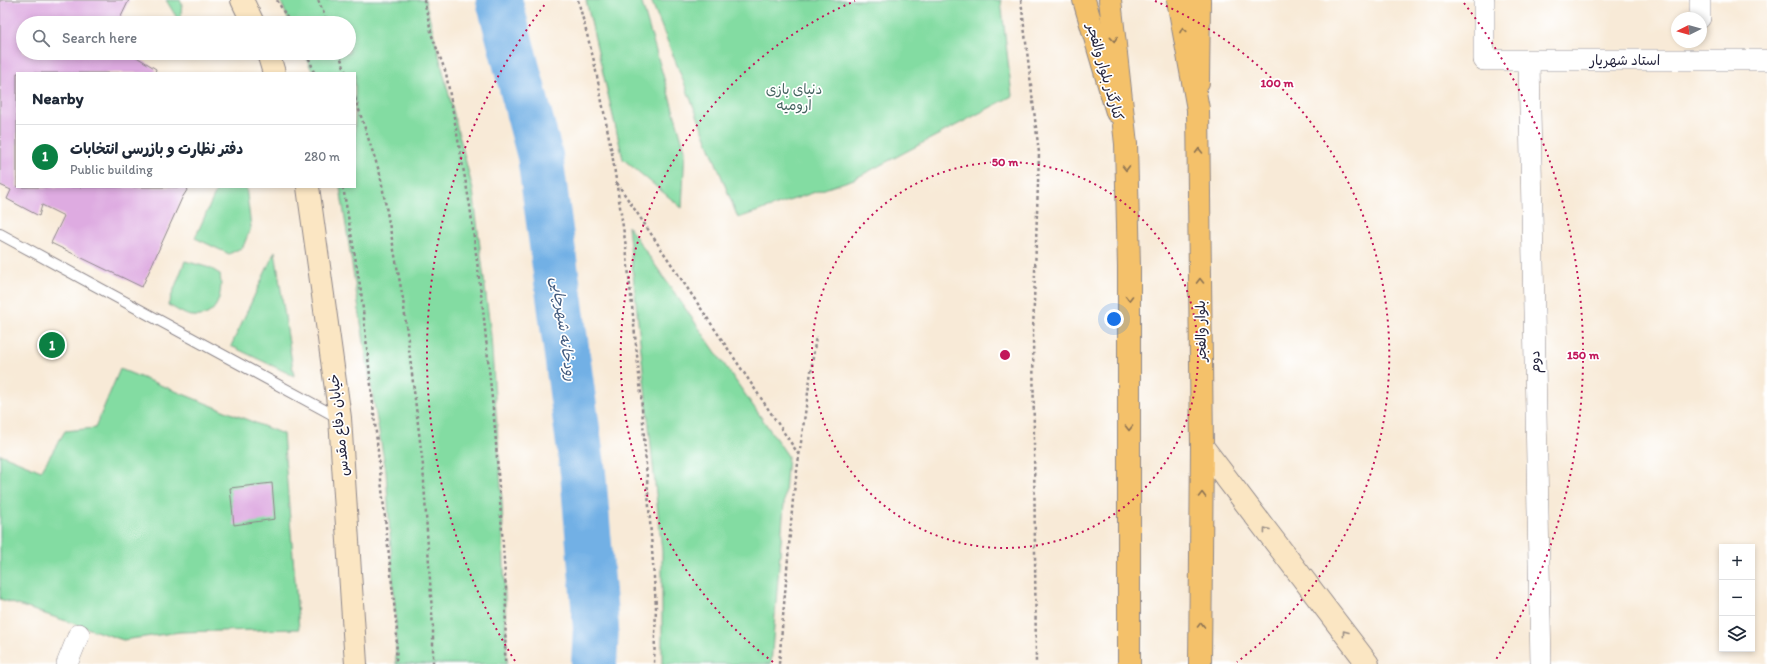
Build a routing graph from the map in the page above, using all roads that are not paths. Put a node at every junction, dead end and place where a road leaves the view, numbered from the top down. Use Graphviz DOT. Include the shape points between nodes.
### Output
graph roads {
  1 [pos="242,0"];
  2 [pos="1084,0"];
  3 [pos="1110,0"];
  4 [pos="1178,0"];
  5 [pos="1199,0"];
  6 [pos="1484,0"];
  7 [pos="1700,0"];
  8 [pos="1700,12"];
  9 [pos="250,16"];
  10 [pos="1700,51"];
  11 [pos="270,60"];
  12 [pos="1529,60"];
  13 [pos="1767,60"];
  14 [pos="274,72"];
  15 [pos="1198,109"];
  16 [pos="1126,144"];
  17 [pos="308,188"];
  18 [pos="0,234"];
  19 [pos="340,418"];
  20 [pos="1202,446"];
  21 [pos="79,634"];
  22 [pos="67,664"];
  23 [pos="356,664"];
  24 [pos="1129,664"];
  25 [pos="1200,664"];
  26 [pos="1368,664"];
  27 [pos="1542,664"];
  1 -- 9 [label="street"];
  2 -- 16 [label="main road, کنارگذر بلوار والفجر"];
  3 -- 16 [label="main road, one-way"];
  15 -- 4 [label="main road, بلوار والفجر, one-way"];
  5 -- 15 [label="main road"];
  6 -- 12 [label="street, استاد شهریار" via="1484,60"];
  7 -- 8 [label="street"];
  10 -- 12 [label="street, استاد شهریار"];
  10 -- 13 [label="street, استاد شهریار"];
  11 -- 14 [label="street"];
  12 -- 27 [label="street, دوم"];
  20 -- 15 [label="main road, بلوار والفجر, one-way"];
  16 -- 24 [label="main road, one-way" via="1129,267"];
  17 -- 19 [label="street, خیابان دفاع مقدس"];
  18 -- 19 [label="lane"];
  19 -- 23 [label="street, خیابان دفاع مقدس"];
  25 -- 20 [label="main road, بلوار والفجر, one-way"];
  26 -- 20 [label="street, one-way"];
  21 -- 22 [label="street"];
}
